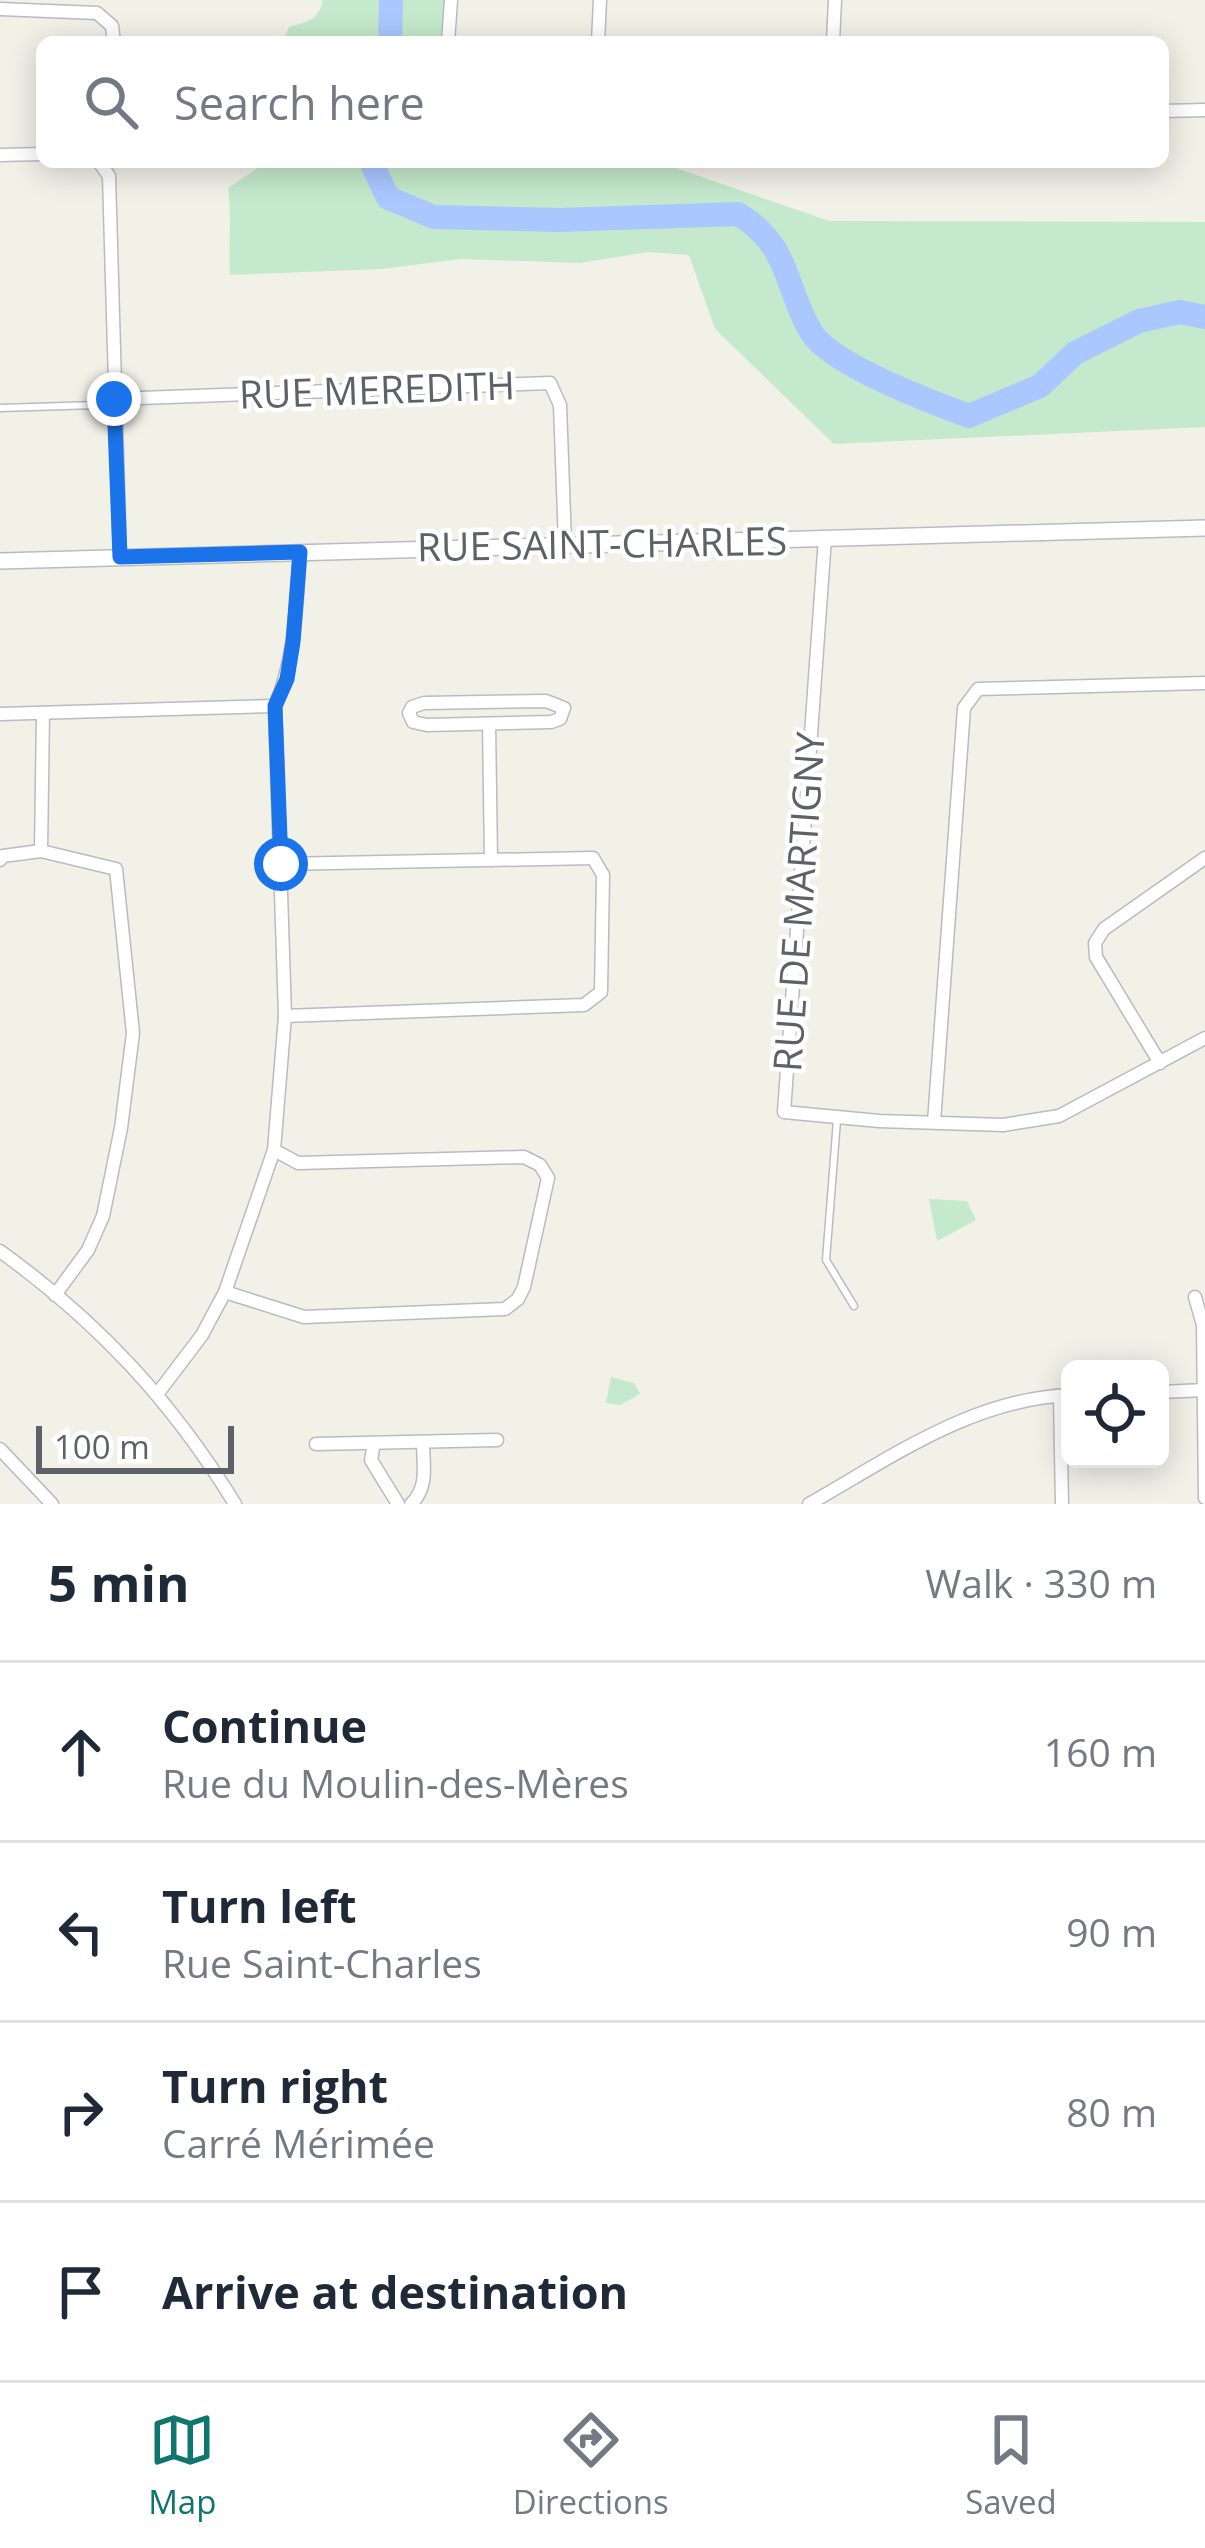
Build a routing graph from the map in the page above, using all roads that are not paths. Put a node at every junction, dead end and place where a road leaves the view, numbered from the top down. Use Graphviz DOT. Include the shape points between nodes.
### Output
graph roads {
  1 [pos="452,0"];
  2 [pos="600,0"];
  3 [pos="835,0"];
  4 [pos="0,9"];
  5 [pos="113,36"];
  6 [pos="449,36"];
  7 [pos="598,36"];
  8 [pos="832,36"];
  9 [pos="1205,110"];
  10 [pos="1169,111"];
  11 [pos="36,154"];
  12 [pos="0,155"];
  13 [pos="103,168"];
  14 [pos="114,399"];
  15 [pos="0,408"];
  16 [pos="1205,528"];
  17 [pos="825,538"];
  18 [pos="566,543"];
  19 [pos="300,552"];
  20 [pos="120,557"];
  21 [pos="0,561"];
  22 [pos="1205,683"];
  23 [pos="275,706"];
  24 [pos="43,713"];
  25 [pos="0,714"];
  26 [pos="489,724"];
  27 [pos="40,851"];
  28 [pos="1205,858"];
  29 [pos="0,860"];
  30 [pos="491,860"];
  31 [pos="281,864"];
  32 [pos="285,1016"];
  33 [pos="1205,1038"];
  34 [pos="1160,1063"];
  35 [pos="838,1117"];
  36 [pos="934,1122"];
  37 [pos="274,1150"];
  38 [pos="0,1252"];
  39 [pos="225,1292"];
  40 [pos="55,1295"];
  41 [pos="1195,1297"];
  42 [pos="854,1306"];
  43 [pos="1204,1390"];
  44 [pos="1169,1392"];
  45 [pos="158,1393"];
  46 [pos="1061,1396"];
  47 [pos="497,1440"];
  48 [pos="423,1442"];
  49 [pos="374,1443"];
  50 [pos="316,1444"];
  51 [pos="0,1449"];
  52 [pos="1063,1468"];
  53 [pos="837,1488"];
  54 [pos="1205,1498"];
  55 [pos="52,1504"];
  56 [pos="235,1504"];
  57 [pos="398,1504"];
  58 [pos="411,1504"];
  59 [pos="809,1504"];
  60 [pos="849,1504"];
  61 [pos="1062,1504"];
  1 -- 6 [label="street"];
  2 -- 7 [label="street"];
  3 -- 8 [label="street"];
  4 -- 5 [label="street" via="97,13"];
  9 -- 10 [label="street"];
  11 -- 12 [label="street"];
  13 -- 14 [label="street"];
  14 -- 15 [label="lane"];
  14 -- 18 [label="street, RUE MEREDITH" via="550,383 560,405"];
  14 -- 20 [label="street"];
  16 -- 17 [label="street, RUE SAINT-CHARLES"];
  17 -- 18 [label="street, RUE SAINT-CHARLES"];
  17 -- 35 [label="street, RUE DE MARTIGNY" via="784,1112"];
  18 -- 19 [label="street, RUE SAINT-CHARLES"];
  19 -- 20 [label="street, RUE SAINT-CHARLES"];
  19 -- 23 [label="street" via="287,679"];
  20 -- 21 [label="street, RUE SAINT-CHARLES"];
  22 -- 36 [label="street" via="978,689 964,708"];
  23 -- 24 [label="street"];
  23 -- 31 [label="street"];
  24 -- 25 [label="street"];
  24 -- 27 [label="street"];
  26 -- 26 [label="street" via="551,722 564,708 546,701 424,703 409,713 418,725"];
  26 -- 30 [label="street"];
  27 -- 29 [label="street"];
  27 -- 40 [label="street" via="116,869 133,1033 103,1216"];
  28 -- 34 [label="street" via="1095,943"];
  30 -- 31 [label="street"];
  30 -- 32 [label="street" via="592,858 603,875 601,992 584,1005"];
  31 -- 32 [label="street"];
  32 -- 37 [label="street"];
  33 -- 34 [label="street, RUE DE MARTIGNY"];
  34 -- 36 [label="street, RUE DE MARTIGNY" via="1059,1116 1003,1125"];
  35 -- 36 [label="street, RUE DE MARTIGNY"];
  35 -- 42 [label="lane" via="826,1260"];
  37 -- 39 [label="street"];
  37 -- 39 [label="street" via="298,1163 524,1157 540,1165 548,1178 524,1287 505,1309 304,1317"];
  38 -- 40 [label="street"];
  39 -- 45 [label="street"];
  40 -- 45 [label="street"];
  41 -- 43 [label="street"];
  43 -- 44 [label="street"];
  43 -- 54 [label="street"];
  45 -- 56 [label="street"];
  46 -- 53 [label="street" via="968,1417"];
  47 -- 48 [label="street"];
  48 -- 49 [label="street"];
  48 -- 58 [label="street" via="424,1483"];
  49 -- 50 [label="street"];
  49 -- 57 [label="street" via="371,1460"];
  51 -- 55 [label="street"];
  52 -- 61 [label="street"];
  53 -- 59 [label="street"];
  53 -- 60 [label="street"];
}
